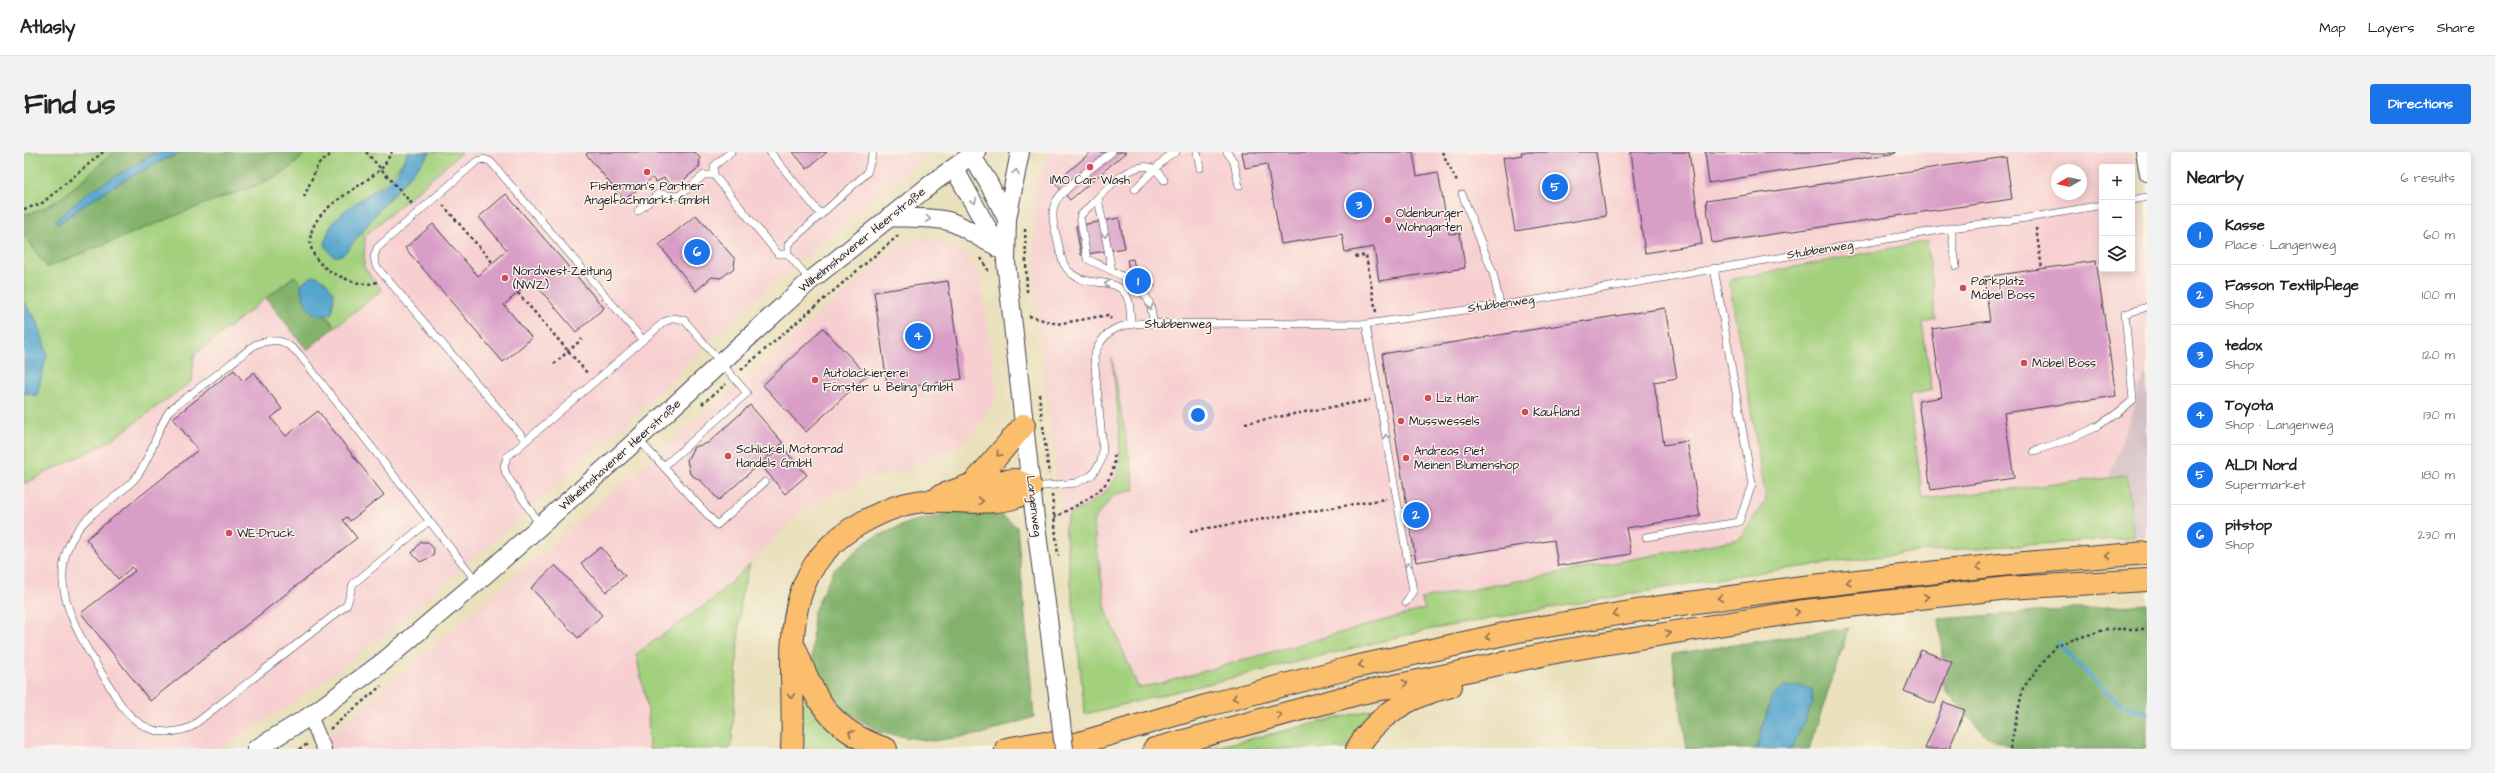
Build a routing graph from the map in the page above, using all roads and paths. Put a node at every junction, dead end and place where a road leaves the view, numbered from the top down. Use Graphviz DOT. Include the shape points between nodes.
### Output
graph roads {
  1 [pos="103,152"];
  2 [pos="334,152"];
  3 [pos="366,152"];
  4 [pos="392,152"];
  5 [pos="731,152"];
  6 [pos="770,152"];
  7 [pos="872,152"];
  8 [pos="1020,152"];
  9 [pos="1112,152"];
  10 [pos="1176,152"];
  11 [pos="1198,152"];
  12 [pos="1228,152"];
  13 [pos="1442,152"];
  14 [pos="2143,152"];
  15 [pos="974,154"];
  16 [pos="1167,154"];
  17 [pos="954,168"];
  18 [pos="1200,168"];
  19 [pos="381,169"];
  20 [pos="1154,169"];
  21 [pos="2147,174"];
  22 [pos="714,176"];
  23 [pos="1164,180"];
  24 [pos="1239,186"];
  25 [pos="1135,189"];
  26 [pos="403,194"];
  27 [pos="1462,194"];
  28 [pos="304,196"];
  29 [pos="436,197"];
  30 [pos="2147,197"];
  31 [pos="1098,198"];
  32 [pos="2135,199"];
  33 [pos="2099,206"];
  34 [pos="24,209"];
  35 [pos="638,211"];
  36 [pos="821,215"];
  37 [pos="890,217"];
  38 [pos="2034,217"];
  39 [pos="1007,219"];
  40 [pos="1025,226"];
  41 [pos="1951,228"];
  42 [pos="998,246"];
  43 [pos="788,254"];
  44 [pos="1355,257"];
  45 [pos="1006,262"];
  46 [pos="493,263"];
  47 [pos="1956,266"];
  48 [pos="1714,268"];
  49 [pos="2042,269"];
  50 [pos="1112,271"];
  51 [pos="385,277"];
  52 [pos="810,281"];
  53 [pos="518,293"];
  54 [pos="1028,296"];
  55 [pos="1500,304"];
  56 [pos="2147,307"];
  57 [pos="1028,309"];
  58 [pos="1029,316"];
  59 [pos="1030,323"];
  60 [pos="1153,323"];
  61 [pos="1377,323"];
  62 [pos="1131,324"];
  63 [pos="1366,324"];
  64 [pos="1119,326"];
  65 [pos="582,339"];
  66 [pos="643,340"];
  67 [pos="568,351"];
  68 [pos="722,362"];
  69 [pos="554,364"];
  70 [pos="594,382"];
  71 [pos="1039,392"];
  72 [pos="1379,399"];
  73 [pos="1244,423"];
  74 [pos="1024,425"];
  75 [pos="638,438"];
  76 [pos="526,441"];
  77 [pos="2034,451"];
  78 [pos="664,466"];
  79 [pos="765,482"];
  80 [pos="973,484"];
  81 [pos="1041,486"];
  82 [pos="1396,497"];
  83 [pos="928,500"];
  84 [pos="429,521"];
  85 [pos="540,526"];
  86 [pos="1190,531"];
  87 [pos="1646,537"];
  88 [pos="2147,553"];
  89 [pos="1059,563"];
  90 [pos="2147,580"];
  91 [pos="477,582"];
  92 [pos="1406,602"];
  93 [pos="2147,629"];
  94 [pos="793,644"];
  95 [pos="1561,651"];
  96 [pos="310,716"];
  97 [pos="1066,747"];
  98 [pos="256,749"];
  99 [pos="324,749"];
  100 [pos="792,749"];
  101 [pos="886,749"];
  102 [pos="1006,749"];
  103 [pos="1154,749"];
  104 [pos="1357,749"];
  105 [pos="2010,749"];
  1 -- 34 [label="path" via="41,204"];
  2 -- 28 [label="path" via="318,164"];
  3 -- 19 [label="path"];
  4 -- 19 [label="path"];
  5 -- 22 [label="lane" via="714,166"];
  6 -- 36 [label="lane"];
  7 -- 36 [label="lane" via="867,173"];
  39 -- 8 [label="street, Langenweg, one-way"];
  62 -- 9 [label="lane, one-way" via="1129,301 1124,291 1116,285 1087,282 1068,270 1062,261 1053,218 1055,203 1063,193"];
  10 -- 16 [label="lane"];
  11 -- 18 [label="lane"];
  12 -- 24 [label="lane" via="1234,162"];
  13 -- 27 [label="path"];
  14 -- 21 [label="street"];
  15 -- 17 [label="street, Wilhelmshavener Heerstraße"];
  15 -- 39 [label="street, Langenweg"];
  16 -- 20 [label="lane"];
  17 -- 37 [label="street, Wilhelmshavener Heerstraße"];
  17 -- 42 [label="street, Langenweg, one-way"];
  19 -- 26 [label="path"];
  19 -- 51 [label="path" via="329,206 321,215 309,242 312,254 320,264 337,275 362,285 372,284"];
  20 -- 23 [label="lane"];
  20 -- 25 [label="lane"];
  20 -- 31 [label="lane" via="1136,168 1117,179"];
  22 -- 35 [label="lane" via="704,175 680,196 658,194"];
  22 -- 43 [label="lane" via="778,254"];
  27 -- 55 [label="lane" via="1493,273"];
  29 -- 46 [label="path"];
  29 -- 51 [label="lane" via="377,248 374,257 376,266"];
  29 -- 66 [label="lane" via="477,161 484,159 491,162"];
  30 -- 32 [label="lane"];
  31 -- 50 [label="lane, one-way"];
  31 -- 50 [label="lane" via="1080,216 1087,259"];
  33 -- 38 [label="lane, Stubbenweg"];
  36 -- 43 [label="lane" via="788,244"];
  37 -- 42 [label="street, one-way" via="949,221 987,243"];
  37 -- 52 [label="street, Wilhelmshavener Heerstraße"];
  38 -- 41 [label="lane, Stubbenweg"];
  38 -- 49 [label="path"];
  39 -- 45 [label="street, Langenweg"];
  40 -- 54 [label="path"];
  41 -- 47 [label="lane"];
  41 -- 48 [label="lane, Stubbenweg"];
  42 -- 45 [label="street, Langenweg"];
  43 -- 52 [label="lane"];
  44 -- 61 [label="path" via="1366,255"];
  45 -- 74 [label="street, Langenweg"];
  48 -- 55 [label="lane, Stubbenweg"];
  48 -- 87 [label="lane" via="1752,484 1739,522"];
  50 -- 60 [label="lane, one-way" via="1130,282 1145,296 1151,305"];
  51 -- 76 [label="lane"];
  52 -- 68 [label="street, Wilhelmshavener Heerstraße"];
  53 -- 67 [label="path"];
  55 -- 61 [label="lane, Stubbenweg"];
  56 -- 77 [label="lane" via="2125,314 2133,400 2111,420 2069,440"];
  57 -- 58 [label="path"];
  58 -- 59 [label="path"];
  58 -- 64 [label="path" via="1057,324 1108,315"];
  60 -- 62 [label="lane, Stubbenweg"];
  60 -- 63 [label="lane, Stubbenweg"];
  61 -- 63 [label="lane, Stubbenweg"];
  62 -- 64 [label="lane, Stubbenweg"];
  63 -- 72 [label="lane"];
  64 -- 81 [label="lane, Stubbenweg" via="1106,334 1098,344 1094,356 1103,450 1097,469 1076,483"];
  65 -- 67 [label="path"];
  66 -- 68 [label="lane" via="664,322 674,318 684,320"];
  66 -- 70 [label="lane"];
  67 -- 69 [label="path"];
  67 -- 70 [label="path"];
  68 -- 75 [label="street, Wilhelmshavener Heerstraße"];
  68 -- 78 [label="lane" via="747,393"];
  70 -- 76 [label="lane"];
  71 -- 81 [label="path"];
  72 -- 73 [label="path"];
  82 -- 72 [label="lane, one-way"];
  74 -- 80 [label="highway, one-way"];
  74 -- 81 [label="street, Langenweg"];
  75 -- 78 [label="lane"];
  75 -- 85 [label="street, Wilhelmshavener Heerstraße"];
  76 -- 85 [label="lane" via="507,457 504,466 506,474"];
  78 -- 79 [label="lane" via="717,525"];
  80 -- 81 [label="highway" via="1015,480"];
  80 -- 83 [label="highway"];
  83 -- 81 [label="highway, one-way" via="974,502 1017,497"];
  81 -- 89 [label="path"];
  81 -- 97 [label="street, Langenweg, bridge" via="1058,696"];
  82 -- 86 [label="path"];
  92 -- 82 [label="lane, one-way" via="1413,591"];
  83 -- 94 [label="highway" via="868,519 853,527 822,554 806,578 795,609"];
  84 -- 84 [label="lane" via="299,354 286,342 272,340 256,344 168,412 137,476 92,514 77,531 66,552 62,575 64,599 72,620 118,701 130,716 145,727 161,732 177,732 191,727 347,605 353,584"];
  84 -- 91 [label="lane"];
  85 -- 91 [label="street, Wilhelmshavener Heerstraße"];
  88 -- 97 [label="highway, one-way" via="2000,565 1795,588 1518,631 1350,668"];
  95 -- 90 [label="highway, one-way" via="1796,612 2008,588"];
  91 -- 96 [label="street, Wilhelmshavener Heerstraße" via="383,662"];
  93 -- 105 [label="path" via="2107,629 2056,645 2023,688"];
  94 -- 100 [label="highway, one-way" via="790,683"];
  101 -- 94 [label="highway, one-way" via="850,734 834,721 820,704"];
  103 -- 95 [label="highway, one-way" via="1360,693"];
  95 -- 104 [label="highway" via="1540,666 1445,688 1405,703 1388,713"];
  96 -- 98 [label="street, Wilhelmshavener Heerstraße"];
  96 -- 99 [label="street"];
  97 -- 102 [label="highway" via="1039,743"];
}
